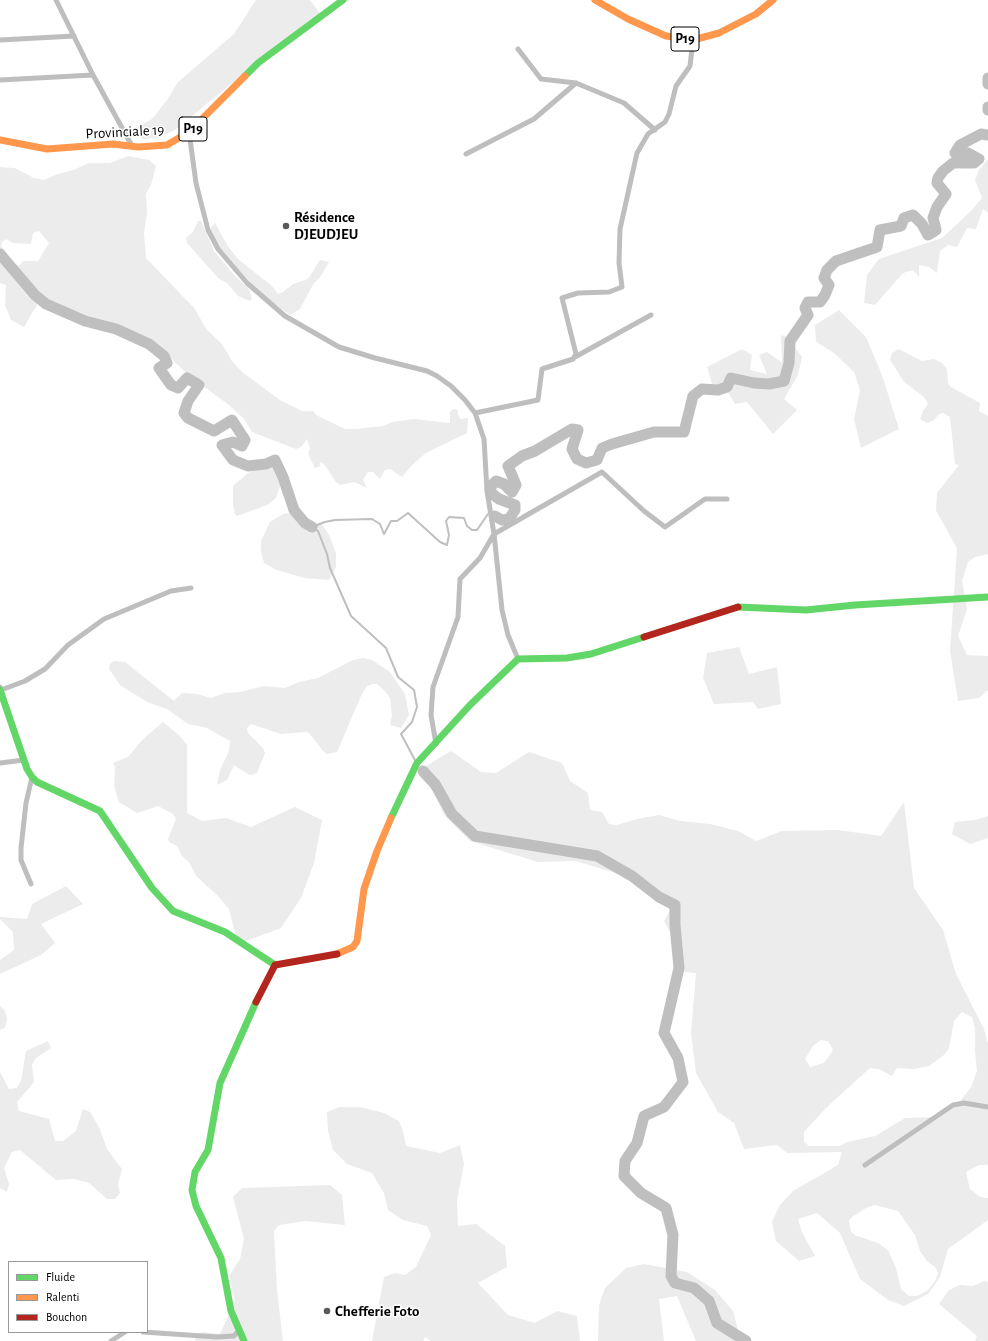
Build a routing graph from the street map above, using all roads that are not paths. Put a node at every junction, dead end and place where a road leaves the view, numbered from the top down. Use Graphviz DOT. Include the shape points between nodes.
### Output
graph roads {
  1 [pos="56,0"];
  2 [pos="343,0"];
  3 [pos="594,0"];
  4 [pos="774,0"];
  5 [pos="74,36"];
  6 [pos="0,40"];
  7 [pos="693,40"];
  8 [pos="518,49"];
  9 [pos="93,75"];
  10 [pos="0,80"];
  11 [pos="576,83"];
  12 [pos="654,130"];
  13 [pos="189,132"];
  14 [pos="0,140"];
  15 [pos="132,146"];
  16 [pos="466,154"];
  17 [pos="651,315"];
  18 [pos="575,357"];
  19 [pos="475,414"];
  20 [pos="727,499"];
  21 [pos="494,534"];
  22 [pos="191,588"];
  23 [pos="988,597"];
  24 [pos="518,659"];
  25 [pos="0,689"];
  26 [pos="436,744"];
  27 [pos="24,760"];
  28 [pos="0,763"];
  29 [pos="32,777"];
  30 [pos="30,884"];
  31 [pos="275,965"];
  32 [pos="988,1107"];
  33 [pos="865,1165"];
  34 [pos="239,1330"];
  35 [pos="148,1332"];
  36 [pos="123,1333"];
  37 [pos="111,1341"];
  38 [pos="244,1341"];
  1 -- 5 [label="street"];
  2 -- 13 [label="street, Provinciale 19 / P19" via="258,63"];
  3 -- 7 [label="street, P19" via="666,36"];
  4 -- 7 [label="street, P19" via="756,14 719,33"];
  5 -- 6 [label="street"];
  5 -- 9 [label="street"];
  7 -- 12 [label="street" via="690,66 676,86 665,122"];
  8 -- 11 [label="street" via="540,79"];
  9 -- 10 [label="street"];
  9 -- 15 [label="street"];
  11 -- 12 [label="street" via="624,103"];
  11 -- 16 [label="street" via="534,119"];
  12 -- 18 [label="street" via="644,139 637,153 620,229 619,263 622,287 609,292 578,293 562,298"];
  13 -- 15 [label="street, Provinciale 19 / P19" via="167,145"];
  13 -- 19 [label="street" via="196,183 208,230 218,249 247,283 285,316 339,347 437,376 451,386"];
  14 -- 15 [label="street, Provinciale 19 / P19" via="47,149 113,144"];
  17 -- 18 [label="street"];
  18 -- 19 [label="street" via="542,369 538,400"];
  19 -- 21 [label="street" via="484,439 487,491"];
  20 -- 21 [label="street" via="705,499 665,526 644,511 602,472"];
  21 -- 24 [label="street" via="502,610 508,635"];
  21 -- 26 [label="street" via="480,558 460,579 458,617 433,687 431,715"];
  22 -- 25 [label="street" via="171,591 104,619 68,645 45,669 25,681"];
  23 -- 24 [label="street" via="806,610 739,607 591,654 567,658"];
  24 -- 26 [label="street" via="470,705"];
  25 -- 27 [label="street"];
  26 -- 31 [label="street" via="417,763 409,777 377,851 364,889 357,941 353,947 339,954"];
  27 -- 28 [label="street"];
  27 -- 29 [label="street"];
  29 -- 30 [label="street" via="21,848 21,860"];
  29 -- 31 [label="street" via="37,782 100,811 152,888 173,911 225,932"];
  31 -- 34 [label="street" via="261,990 220,1083 208,1150 192,1181 196,1206 221,1258 230,1311"];
  32 -- 33 [label="street" via="964,1103 953,1105"];
  34 -- 35 [label="street" via="234,1336 217,1338"];
  34 -- 38 [label="street"];
  36 -- 37 [label="street"];
}
